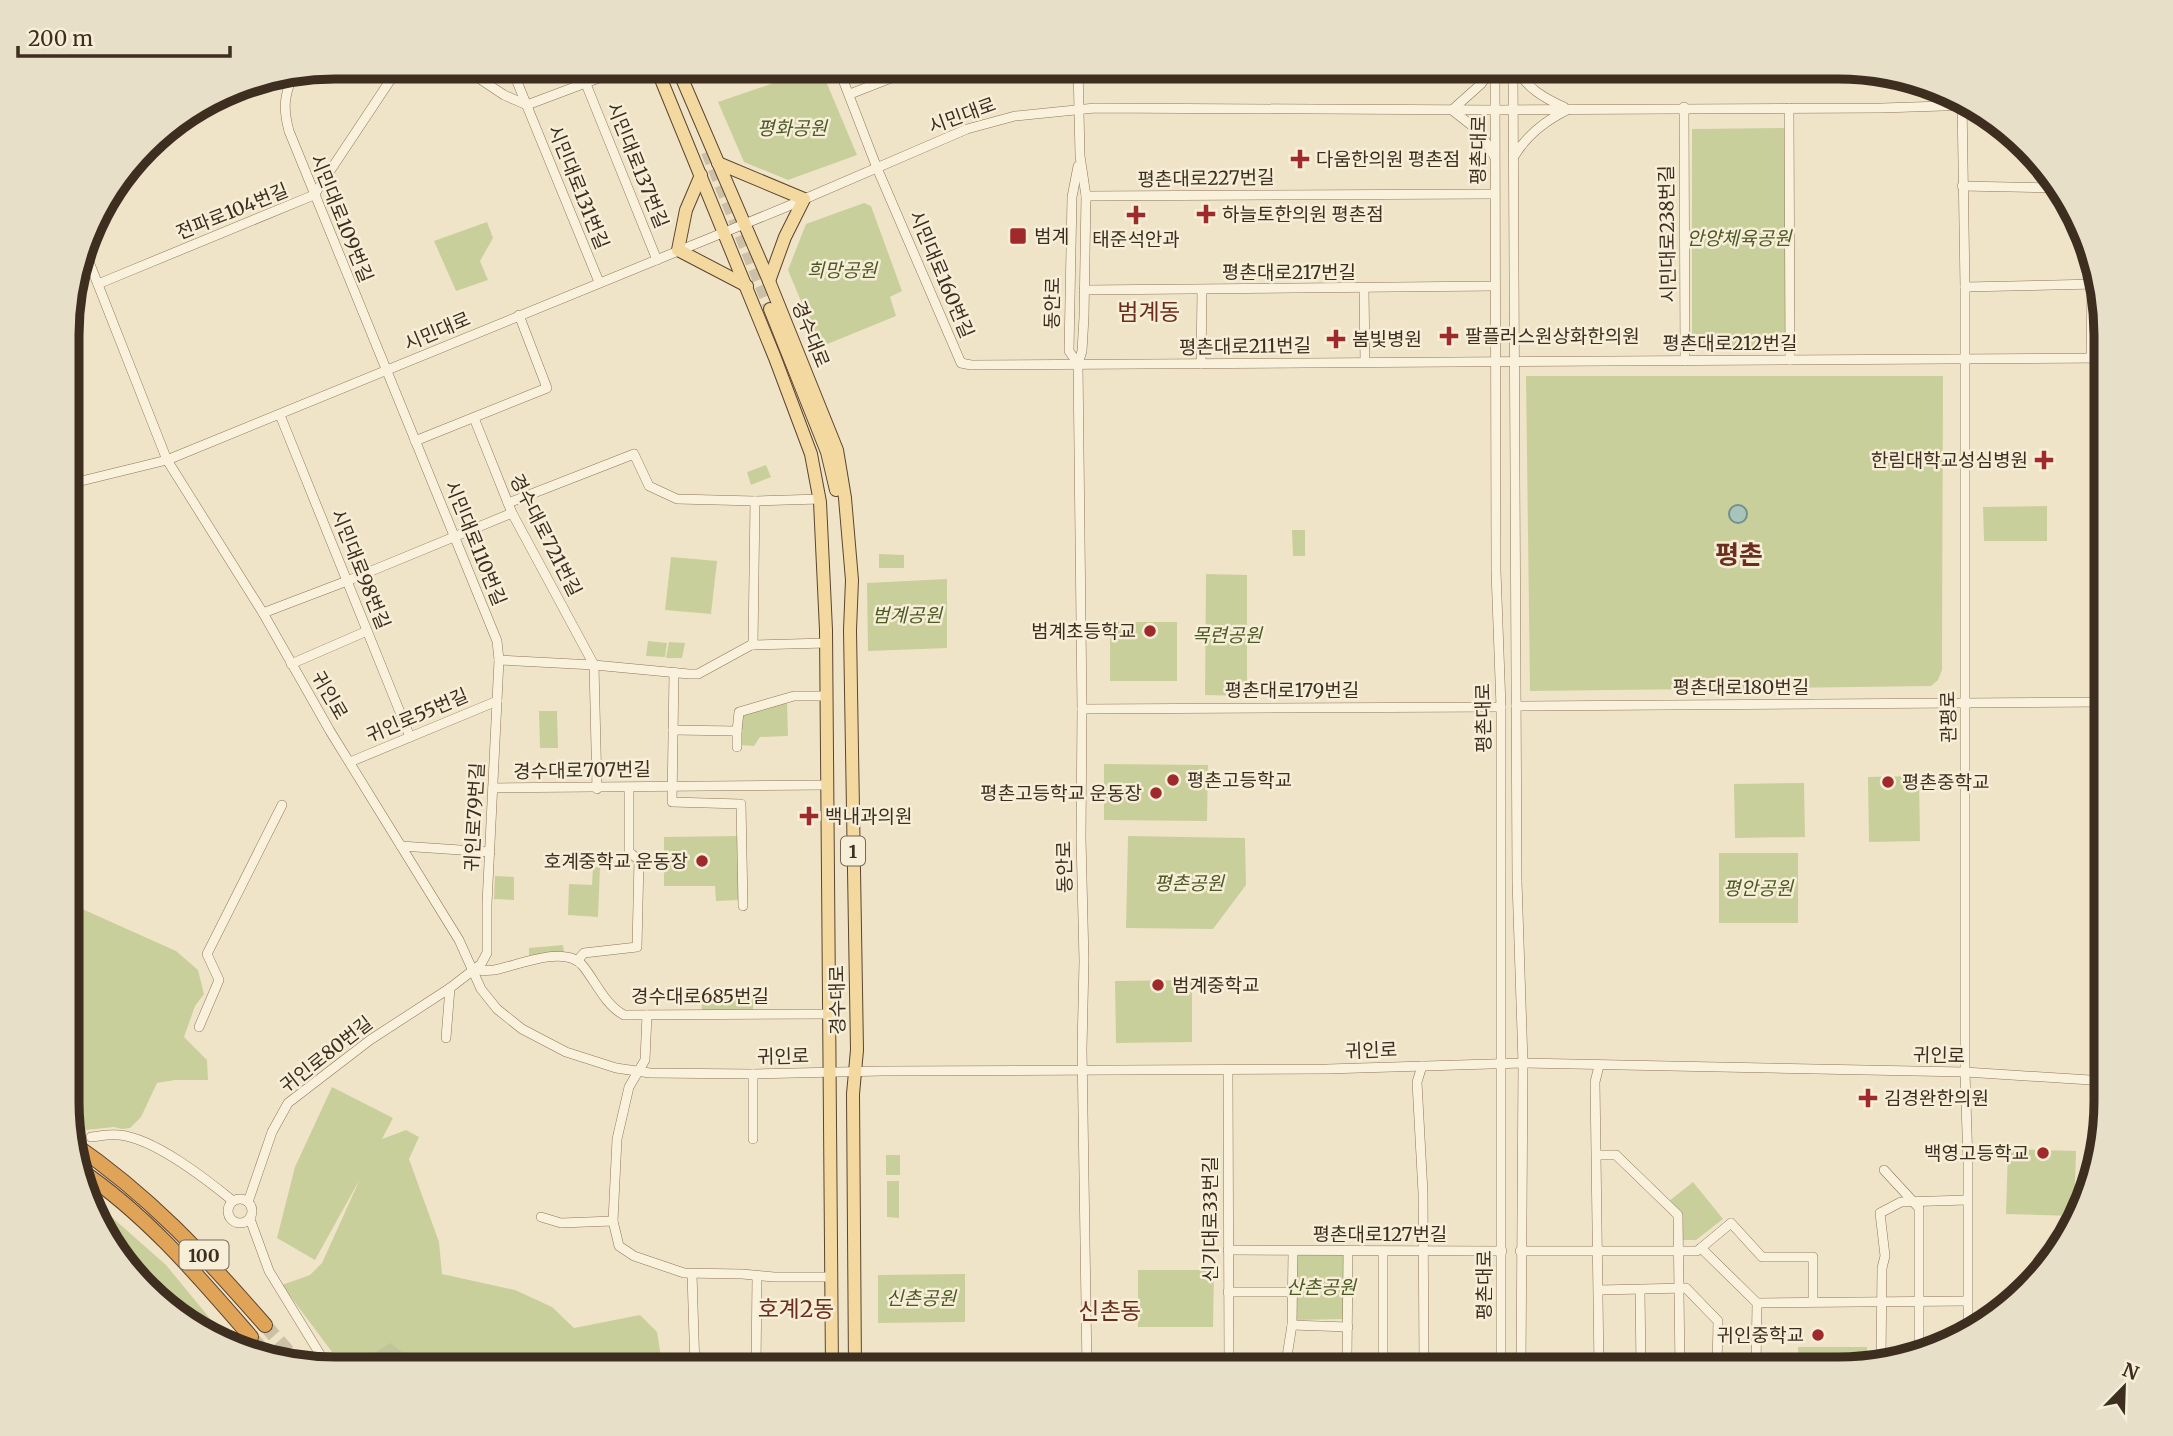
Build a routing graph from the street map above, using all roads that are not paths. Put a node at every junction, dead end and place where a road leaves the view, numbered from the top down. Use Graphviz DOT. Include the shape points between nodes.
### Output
graph roads {
  1 [pos="390,79"];
  2 [pos="481,79"];
  3 [pos="516,79"];
  4 [pos="598,79"];
  5 [pos="661,79"];
  6 [pos="669,79"];
  7 [pos="676,79"];
  8 [pos="682,79"];
  9 [pos="844,79"];
  10 [pos="886,79"];
  11 [pos="1078,79"];
  12 [pos="1485,79"];
  13 [pos="1495,79"];
  14 [pos="1515,79"];
  15 [pos="1523,79"];
  16 [pos="290,83"];
  17 [pos="586,84"];
  18 [pos="850,93"];
  19 [pos="1946,103"];
  20 [pos="527,105"];
  21 [pos="1684,107"];
  22 [pos="1789,108"];
  23 [pos="1079,109"];
  24 [pos="1569,109"];
  25 [pos="1452,110"];
  26 [pos="1496,110"];
  27 [pos="1514,110"];
  28 [pos="1962,111"];
  29 [pos="1080,156"];
  30 [pos="1495,157"];
  31 [pos="1514,157"];
  32 [pos="718,163"];
  33 [pos="877,168"];
  34 [pos="701,175"];
  35 [pos="1962,186"];
  36 [pos="2048,188"];
  37 [pos="1494,194"];
  38 [pos="314,195"];
  39 [pos="1086,197"];
  40 [pos="804,199"];
  41 [pos="743,223"];
  42 [pos="724,231"];
  43 [pos="678,250"];
  44 [pos="657,260"];
  45 [pos="89,262"];
  46 [pos="769,281"];
  47 [pos="599,282"];
  48 [pos="97,284"];
  49 [pos="2089,284"];
  50 [pos="747,286"];
  51 [pos="1495,286"];
  52 [pos="1965,287"];
  53 [pos="1364,289"];
  54 [pos="1084,290"];
  55 [pos="1202,290"];
  56 [pos="2093,309"];
  57 [pos="519,316"];
  58 [pos="2091,358"];
  59 [pos="1964,359"];
  60 [pos="1496,360"];
  61 [pos="1514,360"];
  62 [pos="1685,360"];
  63 [pos="1790,360"];
  64 [pos="1365,362"];
  65 [pos="1078,364"];
  66 [pos="1201,364"];
  67 [pos="387,371"];
  68 [pos="279,415"];
  69 [pos="474,418"];
  70 [pos="415,441"];
  71 [pos="167,460"];
  72 [pos="79,482"];
  73 [pos="820,499"];
  74 [pos="755,501"];
  75 [pos="508,503"];
  76 [pos="512,513"];
  77 [pos="454,536"];
  78 [pos="347,581"];
  79 [pos="263,613"];
  80 [pos="850,630"];
  81 [pos="367,631"];
  82 [pos="826,637"];
  83 [pos="754,645"];
  84 [pos="499,660"];
  85 [pos="292,664"];
  86 [pos="594,665"];
  87 [pos="674,672"];
  88 [pos="827,696"];
  89 [pos="497,701"];
  90 [pos="2094,702"];
  91 [pos="1965,703"];
  92 [pos="1516,706"];
  93 [pos="1501,707"];
  94 [pos="1082,709"];
  95 [pos="673,730"];
  96 [pos="737,731"];
  97 [pos="410,737"];
  98 [pos="737,747"];
  99 [pos="350,762"];
  100 [pos="828,785"];
  101 [pos="672,786"];
  102 [pos="493,788"];
  103 [pos="629,788"];
  104 [pos="597,789"];
  105 [pos="282,805"];
  106 [pos="401,846"];
  107 [pos="490,852"];
  108 [pos="743,906"];
  109 [pos="577,961"];
  110 [pos="472,970"];
  111 [pos="450,988"];
  112 [pos="830,1014"];
  113 [pos="647,1015"];
  114 [pos="199,1027"];
  115 [pos="446,1038"];
  116 [pos="1501,1063"];
  117 [pos="1523,1063"];
  118 [pos="1422,1066"];
  119 [pos="1599,1066"];
  120 [pos="1082,1070"];
  121 [pos="1227,1070"];
  122 [pos="637,1072"];
  123 [pos="1965,1072"];
  124 [pos="830,1073"];
  125 [pos="855,1073"];
  126 [pos="752,1074"];
  127 [pos="2094,1080"];
  128 [pos="91,1137"];
  129 [pos="1522,1137"];
  130 [pos="1502,1138"];
  131 [pos="753,1139"];
  132 [pos="84,1152"];
  133 [pos="1598,1155"];
  134 [pos="1884,1170"];
  135 [pos="90,1178"];
  136 [pos="1912,1200"];
  137 [pos="1967,1200"];
  138 [pos="233,1201"];
  139 [pos="248,1202"];
  140 [pos="541,1217"];
  141 [pos="250,1219"];
  142 [pos="613,1221"];
  143 [pos="1701,1248"];
  144 [pos="1228,1250"];
  145 [pos="1679,1250"];
  146 [pos="1423,1251"];
  147 [pos="1502,1251"];
  148 [pos="1520,1251"];
  149 [pos="1599,1251"];
  150 [pos="1293,1252"];
  151 [pos="1348,1252"];
  152 [pos="1383,1252"];
  153 [pos="692,1274"];
  154 [pos="757,1276"];
  155 [pos="831,1277"];
  156 [pos="1679,1289"];
  157 [pos="1599,1290"];
  158 [pos="1640,1290"];
  159 [pos="1228,1292"];
  160 [pos="1292,1292"];
  161 [pos="1814,1301"];
  162 [pos="1881,1301"];
  163 [pos="1918,1301"];
  164 [pos="1967,1301"];
  165 [pos="1757,1303"];
  166 [pos="1968,1322"];
  167 [pos="265,1325"];
  168 [pos="1292,1325"];
  169 [pos="1348,1327"];
  170 [pos="251,1338"];
  171 [pos="1919,1345"];
  172 [pos="1881,1353"];
  173 [pos="322,1357"];
  174 [pos="695,1357"];
  175 [pos="756,1357"];
  176 [pos="832,1357"];
  177 [pos="855,1357"];
  178 [pos="1087,1357"];
  179 [pos="1229,1357"];
  180 [pos="1288,1357"];
  181 [pos="1348,1357"];
  182 [pos="1383,1357"];
  183 [pos="1424,1357"];
  184 [pos="1501,1357"];
  185 [pos="1521,1357"];
  186 [pos="1599,1357"];
  187 [pos="1642,1357"];
  188 [pos="1680,1357"];
  189 [pos="1717,1357"];
  190 [pos="1756,1357"];
  1 -- 38 [label="street, 전파로104번길"];
  2 -- 20 [label="street"];
  3 -- 20 [label="street, 시민대로131번길"];
  4 -- 17 [label="street"];
  5 -- 34 [label="main road, 경수대로"];
  6 -- 7 [label="main road" via="704,154"];
  8 -- 32 [label="main road, 경수대로"];
  9 -- 18 [label="street"];
  10 -- 18 [label="street"];
  11 -- 23 [label="street, 동안로"];
  12 -- 25 [label="street"];
  13 -- 26 [label="street, 평촌대로"];
  14 -- 27 [label="street, 평촌대로"];
  15 -- 24 [label="street" via="1540,95"];
  16 -- 38 [label="street, 시민대로109번길" via="284,111"];
  17 -- 20 [label="street"];
  17 -- 44 [label="street, 시민대로137번길"];
  18 -- 33 [label="street"];
  19 -- 22 [label="street, 시민대로"];
  20 -- 47 [label="street, 시민대로131번길"];
  21 -- 22 [label="street, 시민대로"];
  21 -- 24 [label="street, 시민대로"];
  21 -- 62 [label="street, 시민대로238번길"];
  22 -- 63 [label="street"];
  23 -- 25 [label="street, 시민대로"];
  23 -- 29 [label="street, 동안로"];
  23 -- 33 [label="street, 시민대로" via="1015,116 967,129"];
  24 -- 27 [label="street, 시민대로"];
  24 -- 31 [label="street" via="1531,134"];
  25 -- 26 [label="street, 시민대로"];
  25 -- 30 [label="street" via="1480,132"];
  26 -- 27 [label="street, 시민대로"];
  26 -- 30 [label="street, 평촌대로"];
  27 -- 31 [label="street, 평촌대로"];
  28 -- 35 [label="street, 관평로"];
  29 -- 39 [label="street, 동안로"];
  29 -- 65 [label="street, 동안로" via="1072,197 1069,351"];
  30 -- 37 [label="street, 평촌대로"];
  31 -- 61 [label="street, 평촌대로"];
  32 -- 40 [label="main road"];
  32 -- 41 [label="main road, 경수대로"];
  33 -- 40 [label="street, 시민대로"];
  33 -- 65 [label="street, 시민대로160번길" via="961,363"];
  34 -- 42 [label="main road, 경수대로"];
  34 -- 43 [label="main road" via="686,210"];
  35 -- 36 [label="street"];
  35 -- 52 [label="street, 관평로"];
  37 -- 39 [label="street, 평촌대로227번길"];
  37 -- 51 [label="street, 평촌대로"];
  38 -- 48 [label="street, 전파로104번길"];
  38 -- 67 [label="street, 시민대로109번길"];
  39 -- 54 [label="street, 동안로"];
  40 -- 41 [label="street, 시민대로"];
  40 -- 46 [label="main road"];
  41 -- 42 [label="street, 시민대로"];
  41 -- 46 [label="main road, 경수대로"];
  42 -- 43 [label="street, 시민대로"];
  42 -- 50 [label="main road, 경수대로"];
  43 -- 44 [label="street, 시민대로"];
  43 -- 50 [label="main road"];
  44 -- 47 [label="street, 시민대로"];
  45 -- 48 [label="street, 귀인로"];
  46 -- 80 [label="main road, 경수대로" via="837,450 852,580"];
  47 -- 57 [label="street, 시민대로"];
  48 -- 71 [label="street, 귀인로"];
  49 -- 52 [label="street"];
  50 -- 73 [label="main road, 경수대로" via="811,454"];
  51 -- 53 [label="street, 평촌대로217번길"];
  51 -- 60 [label="street, 평촌대로"];
  52 -- 59 [label="street, 관평로"];
  53 -- 55 [label="street, 평촌대로217번길"];
  53 -- 64 [label="street"];
  54 -- 55 [label="street, 평촌대로217번길"];
  54 -- 65 [label="street, 동안로"];
  55 -- 66 [label="street"];
  56 -- 58 [label="street"];
  57 -- 67 [label="street, 시민대로"];
  57 -- 69 [label="street" via="547,388"];
  58 -- 59 [label="street, 평촌대로212번길"];
  59 -- 63 [label="street, 평촌대로212번길"];
  59 -- 91 [label="street, 관평로"];
  60 -- 61 [label="street, 평촌대로212번길"];
  60 -- 64 [label="street, 평촌대로211번길"];
  60 -- 93 [label="street, 평촌대로"];
  61 -- 62 [label="street, 평촌대로212번길"];
  61 -- 92 [label="street, 평촌대로"];
  62 -- 63 [label="street, 평촌대로212번길"];
  64 -- 66 [label="street, 평촌대로211번길"];
  65 -- 66 [label="street, 평촌대로211번길"];
  65 -- 94 [label="street, 동안로"];
  67 -- 68 [label="street, 시민대로"];
  67 -- 70 [label="street, 시민대로110번길"];
  68 -- 71 [label="street, 시민대로"];
  68 -- 78 [label="street, 시민대로98번길"];
  69 -- 70 [label="street"];
  69 -- 75 [label="street, 경수대로721번길"];
  70 -- 77 [label="street, 시민대로110번길"];
  71 -- 72 [label="street, 시민대로"];
  71 -- 79 [label="street, 귀인로"];
  73 -- 74 [label="street"];
  73 -- 82 [label="main road, 경수대로"];
  74 -- 75 [label="street" via="677,499 649,486 634,454"];
  74 -- 83 [label="street"];
  75 -- 76 [label="street, 경수대로721번길"];
  76 -- 77 [label="street"];
  76 -- 86 [label="street, 경수대로721번길"];
  77 -- 78 [label="street"];
  77 -- 84 [label="street, 시민대로110번길" via="497,642"];
  78 -- 79 [label="street"];
  78 -- 81 [label="street, 시민대로98번길"];
  79 -- 85 [label="street, 귀인로"];
  80 -- 82 [label="main road, 경수대로 / 1" via="839,499 827,452 767,310 818,453 826,500"];
  80 -- 125 [label="main road, 경수대로 / 1"];
  81 -- 85 [label="street"];
  81 -- 97 [label="street, 시민대로98번길"];
  82 -- 83 [label="street"];
  82 -- 88 [label="main road, 경수대로 / 1"];
  83 -- 87 [label="street" via="698,674"];
  84 -- 86 [label="street"];
  84 -- 89 [label="street, 귀인로79번길"];
  85 -- 99 [label="street, 귀인로"];
  86 -- 87 [label="street"];
  86 -- 104 [label="street"];
  87 -- 95 [label="street, 경수대로707번길"];
  88 -- 96 [label="street" via="794,696 739,712"];
  88 -- 100 [label="main road, 경수대로 / 1"];
  89 -- 97 [label="street, 귀인로55번길"];
  89 -- 102 [label="street, 귀인로79번길"];
  90 -- 91 [label="street, 평촌대로180번길"];
  91 -- 92 [label="street, 평촌대로180번길"];
  91 -- 123 [label="street, 관평로"];
  92 -- 117 [label="street, 평촌대로"];
  93 -- 94 [label="street, 평촌대로179번길"];
  93 -- 116 [label="street, 평촌대로"];
  94 -- 120 [label="street, 동안로"];
  95 -- 96 [label="street"];
  95 -- 101 [label="street, 경수대로707번길"];
  96 -- 98 [label="street"];
  97 -- 99 [label="street, 귀인로55번길"];
  99 -- 106 [label="street, 귀인로"];
  100 -- 101 [label="street, 경수대로707번길"];
  100 -- 112 [label="main road, 경수대로 / 1"];
  101 -- 103 [label="street, 경수대로707번길"];
  101 -- 108 [label="street" via="673,803 741,804"];
  102 -- 104 [label="street, 경수대로707번길"];
  102 -- 107 [label="street, 귀인로79번길"];
  103 -- 104 [label="street, 경수대로707번길"];
  103 -- 109 [label="street" via="629,852 639,860 637,947 584,953"];
  105 -- 114 [label="street" via="207,954 219,980"];
  106 -- 107 [label="street"];
  106 -- 110 [label="street, 귀인로" via="459,940"];
  107 -- 110 [label="street, 귀인로79번길" via="487,953"];
  109 -- 110 [label="street" via="554,956"];
  109 -- 113 [label="street, 경수대로685번길" via="614,1009 624,1015"];
  110 -- 111 [label="street, 귀인로80번길"];
  110 -- 122 [label="street, 귀인로" via="490,1002 522,1028 566,1052"];
  111 -- 115 [label="street"];
  111 -- 139 [label="street, 귀인로80번길" via="370,1040 288,1103 272,1132"];
  112 -- 113 [label="street, 경수대로685번길"];
  112 -- 124 [label="main road, 경수대로 / 1"];
  113 -- 122 [label="street" via="645,1060"];
  116 -- 117 [label="street, 귀인로"];
  116 -- 118 [label="street, 귀인로"];
  116 -- 130 [label="street, 평촌대로"];
  117 -- 119 [label="street, 귀인로"];
  117 -- 129 [label="street, 평촌대로"];
  118 -- 121 [label="street, 귀인로"];
  118 -- 146 [label="street" via="1417,1082"];
  119 -- 123 [label="street, 귀인로"];
  119 -- 133 [label="street" via="1595,1082"];
  120 -- 121 [label="street, 귀인로"];
  120 -- 125 [label="street, 귀인로"];
  120 -- 178 [label="street, 동안로"];
  121 -- 144 [label="street, 신기대로33번길"];
  122 -- 126 [label="street, 귀인로"];
  122 -- 142 [label="street" via="617,1139"];
  123 -- 127 [label="street, 귀인로"];
  123 -- 137 [label="street, 관평로"];
  124 -- 125 [label="street, 귀인로"];
  124 -- 126 [label="street, 귀인로"];
  124 -- 155 [label="main road, 경수대로 / 1"];
  125 -- 177 [label="main road, 경수대로 / 1"];
  126 -- 131 [label="street"];
  128 -- 138 [label="street" via="119,1135 142,1141 206,1179"];
  129 -- 130 [label="street"];
  129 -- 148 [label="street, 평촌대로"];
  130 -- 147 [label="street, 평촌대로"];
  132 -- 167 [label="highway, 100" via="138,1191 185,1235"];
  133 -- 145 [label="street" via="1616,1155 1678,1215"];
  133 -- 149 [label="street"];
  134 -- 136 [label="street"];
  135 -- 170 [label="highway, 100" via="161,1237"];
  136 -- 137 [label="street"];
  136 -- 162 [label="street" via="1880,1213 1885,1256"];
  136 -- 163 [label="street" via="1919,1208"];
  137 -- 164 [label="street, 관평로"];
  138 -- 139 [label="street"];
  138 -- 141 [label="street" via="230,1218 240,1223"];
  139 -- 141 [label="street"];
  140 -- 142 [label="street" via="561,1223"];
  141 -- 173 [label="street" via="269,1271"];
  142 -- 153 [label="street" via="616,1241 626,1252"];
  143 -- 145 [label="street"];
  143 -- 161 [label="street" via="1731,1223 1762,1257 1812,1257"];
  143 -- 165 [label="street"];
  144 -- 150 [label="street"];
  144 -- 159 [label="street, 신기대로33번길"];
  145 -- 149 [label="street"];
  145 -- 156 [label="street"];
  146 -- 147 [label="street, 평촌대로127번길"];
  146 -- 152 [label="street, 평촌대로127번길"];
  146 -- 183 [label="street"];
  147 -- 184 [label="street, 평촌대로"];
  148 -- 149 [label="street"];
  148 -- 185 [label="street, 평촌대로"];
  149 -- 157 [label="street"];
  150 -- 151 [label="street, 평촌대로127번길"];
  150 -- 160 [label="street, 평촌대로127번길"];
  151 -- 152 [label="street, 평촌대로127번길"];
  151 -- 169 [label="street"];
  152 -- 182 [label="street"];
  153 -- 154 [label="street"];
  153 -- 174 [label="street"];
  154 -- 155 [label="street"];
  154 -- 175 [label="street"];
  155 -- 176 [label="main road, 경수대로 / 1"];
  156 -- 158 [label="street"];
  156 -- 188 [label="street"];
  156 -- 189 [label="street" via="1686,1288 1718,1321"];
  157 -- 158 [label="street"];
  157 -- 186 [label="street"];
  158 -- 187 [label="street"];
  159 -- 160 [label="street"];
  159 -- 179 [label="street, 신기대로33번길"];
  160 -- 168 [label="street, 평촌대로127번길"];
  161 -- 162 [label="street"];
  161 -- 165 [label="street"];
  162 -- 163 [label="street"];
  162 -- 172 [label="street"];
  163 -- 164 [label="street"];
  163 -- 171 [label="street"];
  164 -- 166 [label="street, 관평로"];
  165 -- 190 [label="street"];
  168 -- 169 [label="street"];
  168 -- 180 [label="street, 평촌대로127번길"];
  169 -- 181 [label="street"];
}
